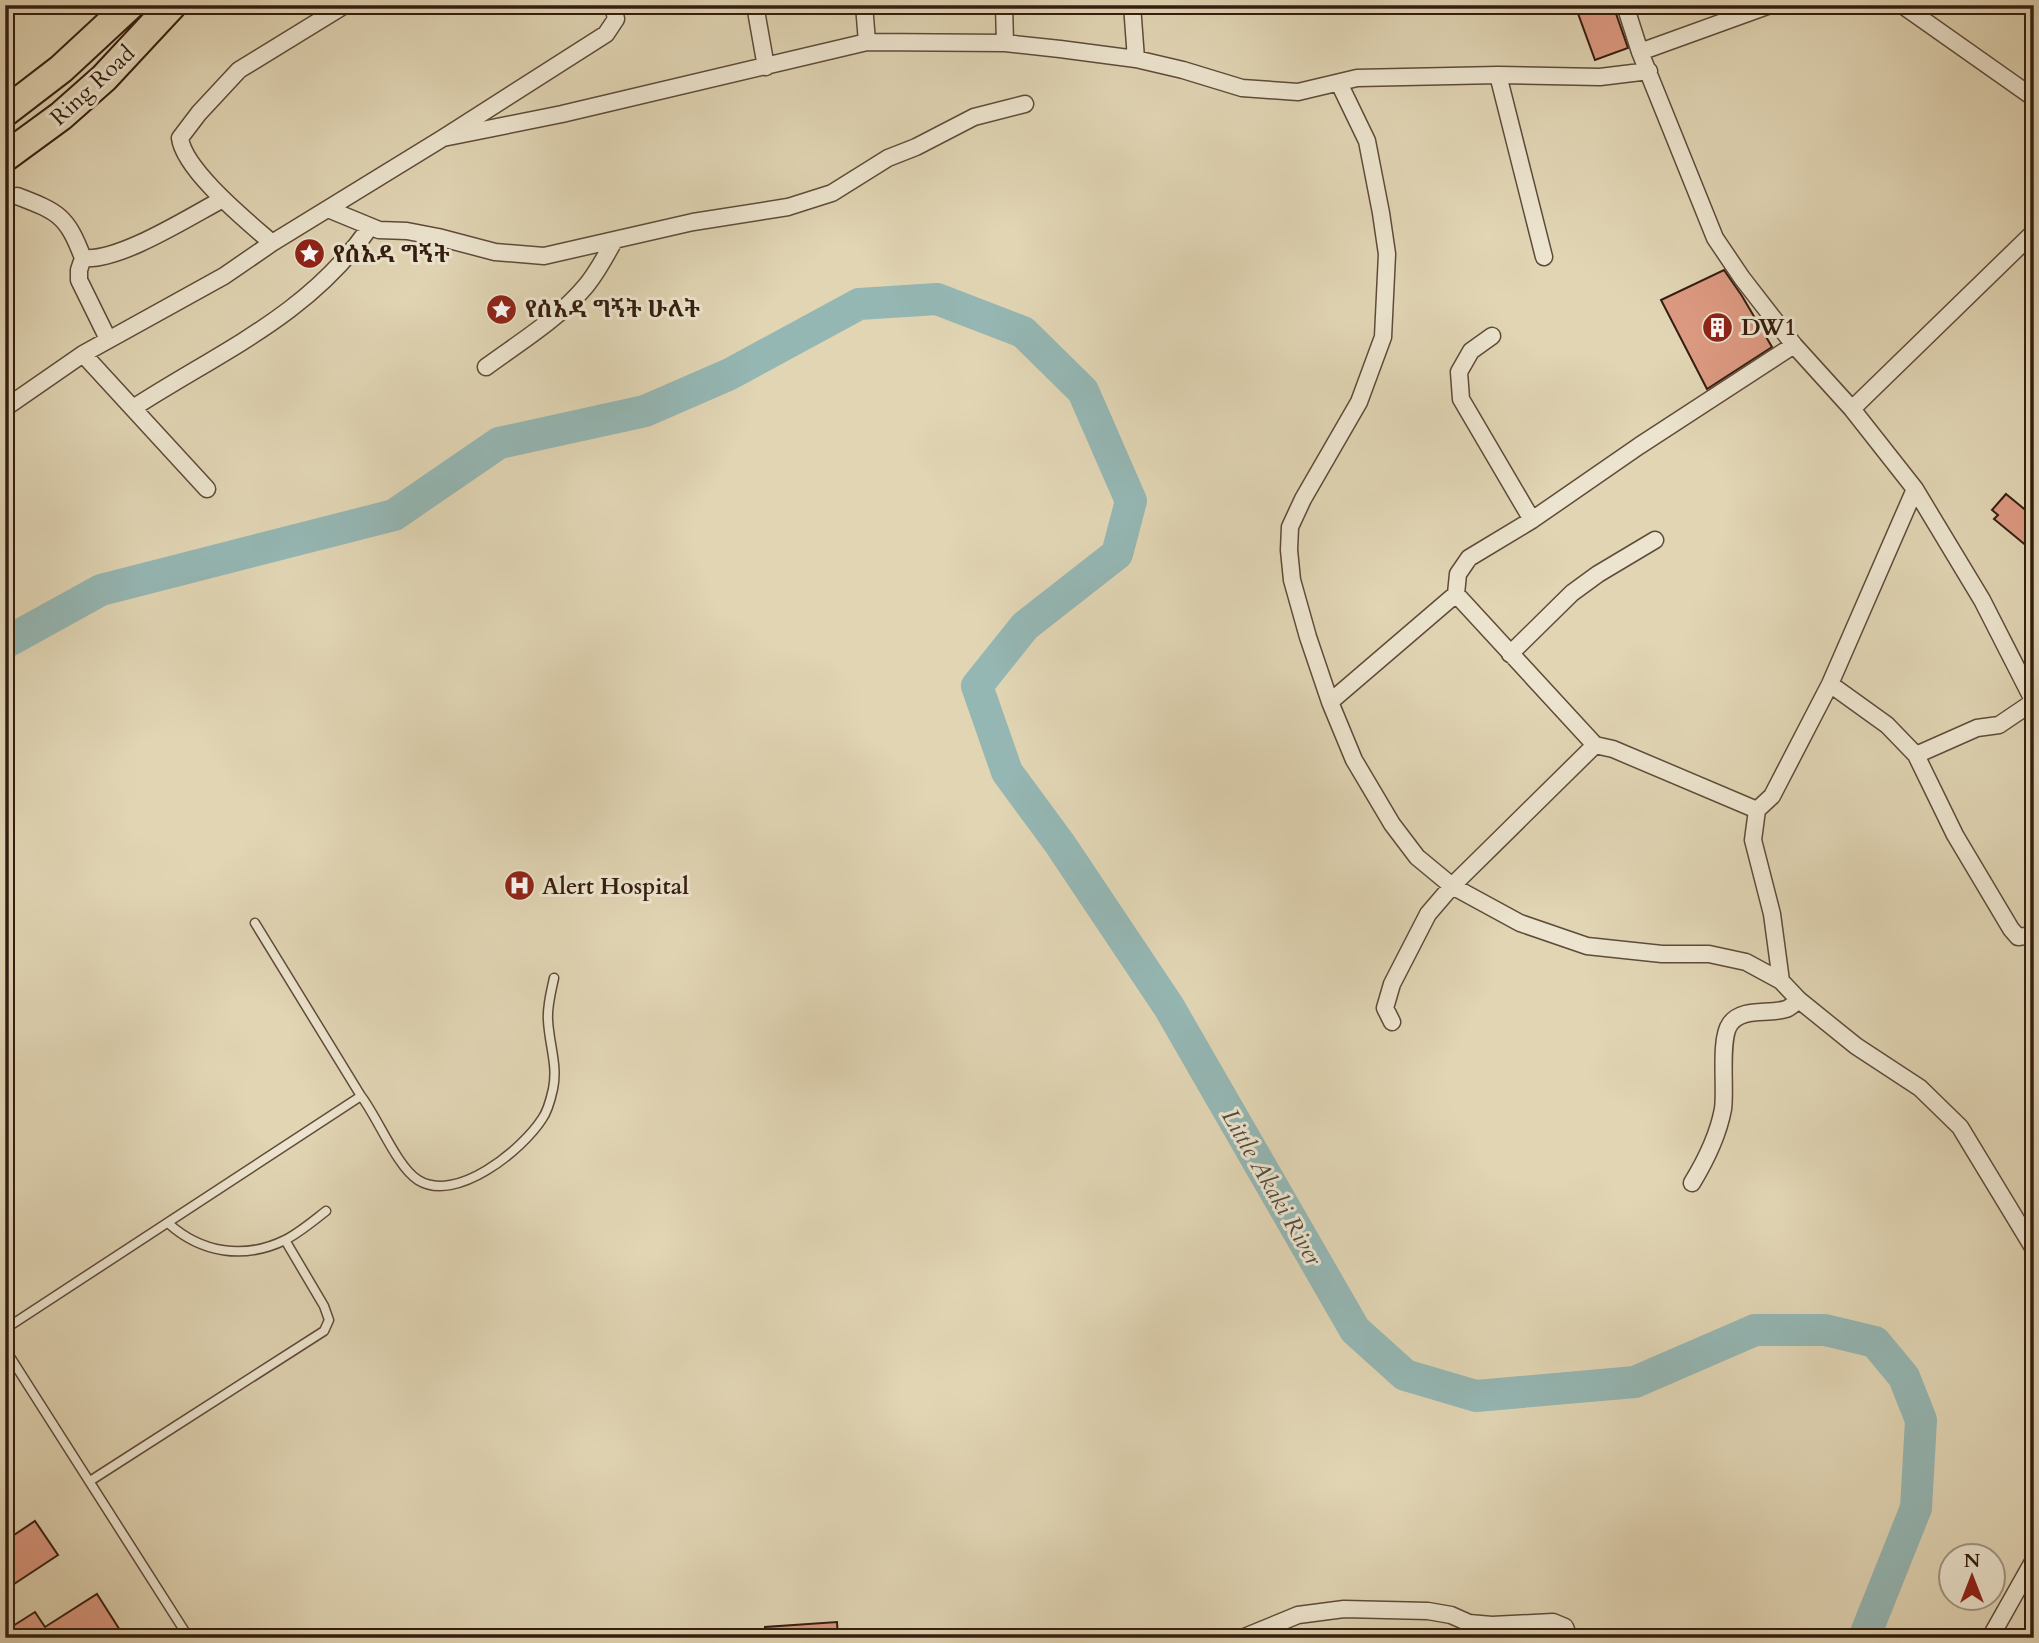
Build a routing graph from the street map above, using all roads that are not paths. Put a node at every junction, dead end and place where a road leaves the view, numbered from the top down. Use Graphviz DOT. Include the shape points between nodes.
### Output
graph roads {
  1 [pos="130,5"];
  2 [pos="173,5"];
  3 [pos="345,5"];
  4 [pos="613,5"];
  5 [pos="755,5"];
  6 [pos="864,5"];
  7 [pos="1004,5"];
  8 [pos="1132,5"];
  9 [pos="1625,5"];
  10 [pos="1770,5"];
  11 [pos="1902,5"];
  12 [pos="867,42"];
  13 [pos="1005,43"];
  14 [pos="1640,52"];
  15 [pos="1136,60"];
  16 [pos="766,67"];
  17 [pos="1649,71"];
  18 [pos="1498,75"];
  19 [pos="1339,83"];
  20 [pos="2034,98"];
  21 [pos="1025,104"];
  22 [pos="5,112"];
  23 [pos="443,138"];
  24 [pos="5,156"];
  25 [pos="17,196"];
  26 [pos="223,199"];
  27 [pos="328,209"];
  28 [pos="370,227"];
  29 [pos="2034,232"];
  30 [pos="614,241"];
  31 [pos="272,243"];
  32 [pos="1544,257"];
  33 [pos="83,258"];
  34 [pos="1492,336"];
  35 [pos="108,339"];
  36 [pos="1794,345"];
  37 [pos="83,354"];
  38 [pos="486,367"];
  39 [pos="5,408"];
  40 [pos="133,408"];
  41 [pos="1852,409"];
  42 [pos="207,489"];
  43 [pos="1915,489"];
  44 [pos="1532,520"];
  45 [pos="1655,540"];
  46 [pos="1456,594"];
  47 [pos="1510,654"];
  48 [pos="1830,684"];
  49 [pos="1331,702"];
  50 [pos="2034,702"];
  51 [pos="1595,745"];
  52 [pos="1916,755"];
  53 [pos="1757,810"];
  54 [pos="1451,886"];
  55 [pos="255,923"];
  56 [pos="2034,935"];
  57 [pos="554,978"];
  58 [pos="1781,981"];
  59 [pos="1798,1000"];
  60 [pos="1392,1022"];
  61 [pos="361,1096"];
  62 [pos="1692,1183"];
  63 [pos="326,1211"];
  64 [pos="167,1223"];
  65 [pos="285,1240"];
  66 [pos="2034,1249"];
  67 [pos="5,1329"];
  68 [pos="5,1349"];
  69 [pos="9,1361"];
  70 [pos="90,1481"];
  71 [pos="2034,1560"];
  72 [pos="189,1638"];
  73 [pos="1242,1638"];
  74 [pos="1569,1638"];
  75 [pos="1990,1638"];
  1 -- 22 [label="highway, Ring Road" via="61,69"];
  2 -- 24 [label="highway, Ring Road" via="104,78"];
  3 -- 26 [label="street" via="239,70 180,138 182,151"];
  4 -- 23 [label="street" via="616,19 606,34"];
  5 -- 16 [label="street"];
  6 -- 12 [label="street"];
  7 -- 13 [label="street"];
  8 -- 15 [label="street"];
  9 -- 14 [label="street"];
  10 -- 14 [label="street"];
  11 -- 20 [label="street"];
  12 -- 13 [label="street"];
  12 -- 16 [label="street"];
  13 -- 15 [label="street"];
  14 -- 17 [label="street"];
  15 -- 19 [label="street" via="1242,88 1298,92"];
  16 -- 23 [label="street"];
  17 -- 18 [label="street" via="1600,77"];
  17 -- 36 [label="street" via="1715,238"];
  18 -- 19 [label="street" via="1357,78"];
  18 -- 32 [label="street"];
  19 -- 49 [label="street" via="1367,141 1387,254 1384,324 1378,350 1359,402 1290,527 1292,580"];
  21 -- 30 [label="street" via="974,117 888,158 832,193 788,207"];
  23 -- 27 [label="street"];
  25 -- 33 [label="street" via="66,221"];
  26 -- 31 [label="street"];
  26 -- 33 [label="street" via="118,253 96,260"];
  27 -- 28 [label="street"];
  27 -- 31 [label="street"];
  28 -- 30 [label="street" via="544,256"];
  28 -- 40 [label="street" via="338,268 286,314"];
  29 -- 41 [label="street"];
  30 -- 38 [label="street" via="584,288 549,322"];
  31 -- 35 [label="street" via="224,276"];
  33 -- 35 [label="street" via="79,280"];
  34 -- 44 [label="street" via="1471,351 1459,372 1461,399"];
  35 -- 37 [label="street"];
  36 -- 41 [label="street"];
  36 -- 44 [label="street"];
  37 -- 39 [label="street"];
  37 -- 40 [label="street"];
  40 -- 42 [label="street"];
  41 -- 43 [label="street"];
  43 -- 48 [label="street"];
  43 -- 50 [label="street" via="1982,600"];
  44 -- 46 [label="street" via="1469,558 1458,574"];
  45 -- 47 [label="street" via="1572,593"];
  46 -- 47 [label="street"];
  46 -- 49 [label="street"];
  47 -- 51 [label="street"];
  48 -- 52 [label="street" via="1887,725"];
  48 -- 53 [label="street" via="1772,796"];
  49 -- 54 [label="street" via="1354,760 1392,824 1418,857"];
  50 -- 52 [label="street" via="1999,725 1977,728"];
  51 -- 53 [label="street"];
  51 -- 54 [label="street"];
  52 -- 56 [label="street" via="1955,835 2011,929 2018,937"];
  53 -- 58 [label="street" via="1753,840 1772,914"];
  54 -- 58 [label="street" via="1520,923 1587,946 1710,954 1746,962"];
  54 -- 60 [label="street" via="1428,914 1392,984 1385,1008"];
  55 -- 61 [label="lane"];
  57 -- 61 [label="lane" via="547,1019 556,1072 544,1117 486,1171 448,1186 427,1185 414,1178"];
  58 -- 59 [label="street"];
  59 -- 62 [label="street" via="1788,1009 1741,1014 1729,1025 1718,1131"];
  59 -- 66 [label="street" via="1920,1088 1960,1128"];
  61 -- 64 [label="lane"];
  63 -- 65 [label="lane"];
  64 -- 65 [label="lane" via="184,1237 237,1253"];
  64 -- 67 [label="lane"];
  65 -- 70 [label="lane" via="324,1306 329,1320 324,1331"];
  68 -- 69 [label="lane"];
  69 -- 70 [label="lane"];
  70 -- 72 [label="lane"];
  71 -- 75 [label="street"];
  73 -- 74 [label="street" via="1298,1615 1344,1609 1428,1611 1492,1625 1553,1622 1565,1628"];
}
